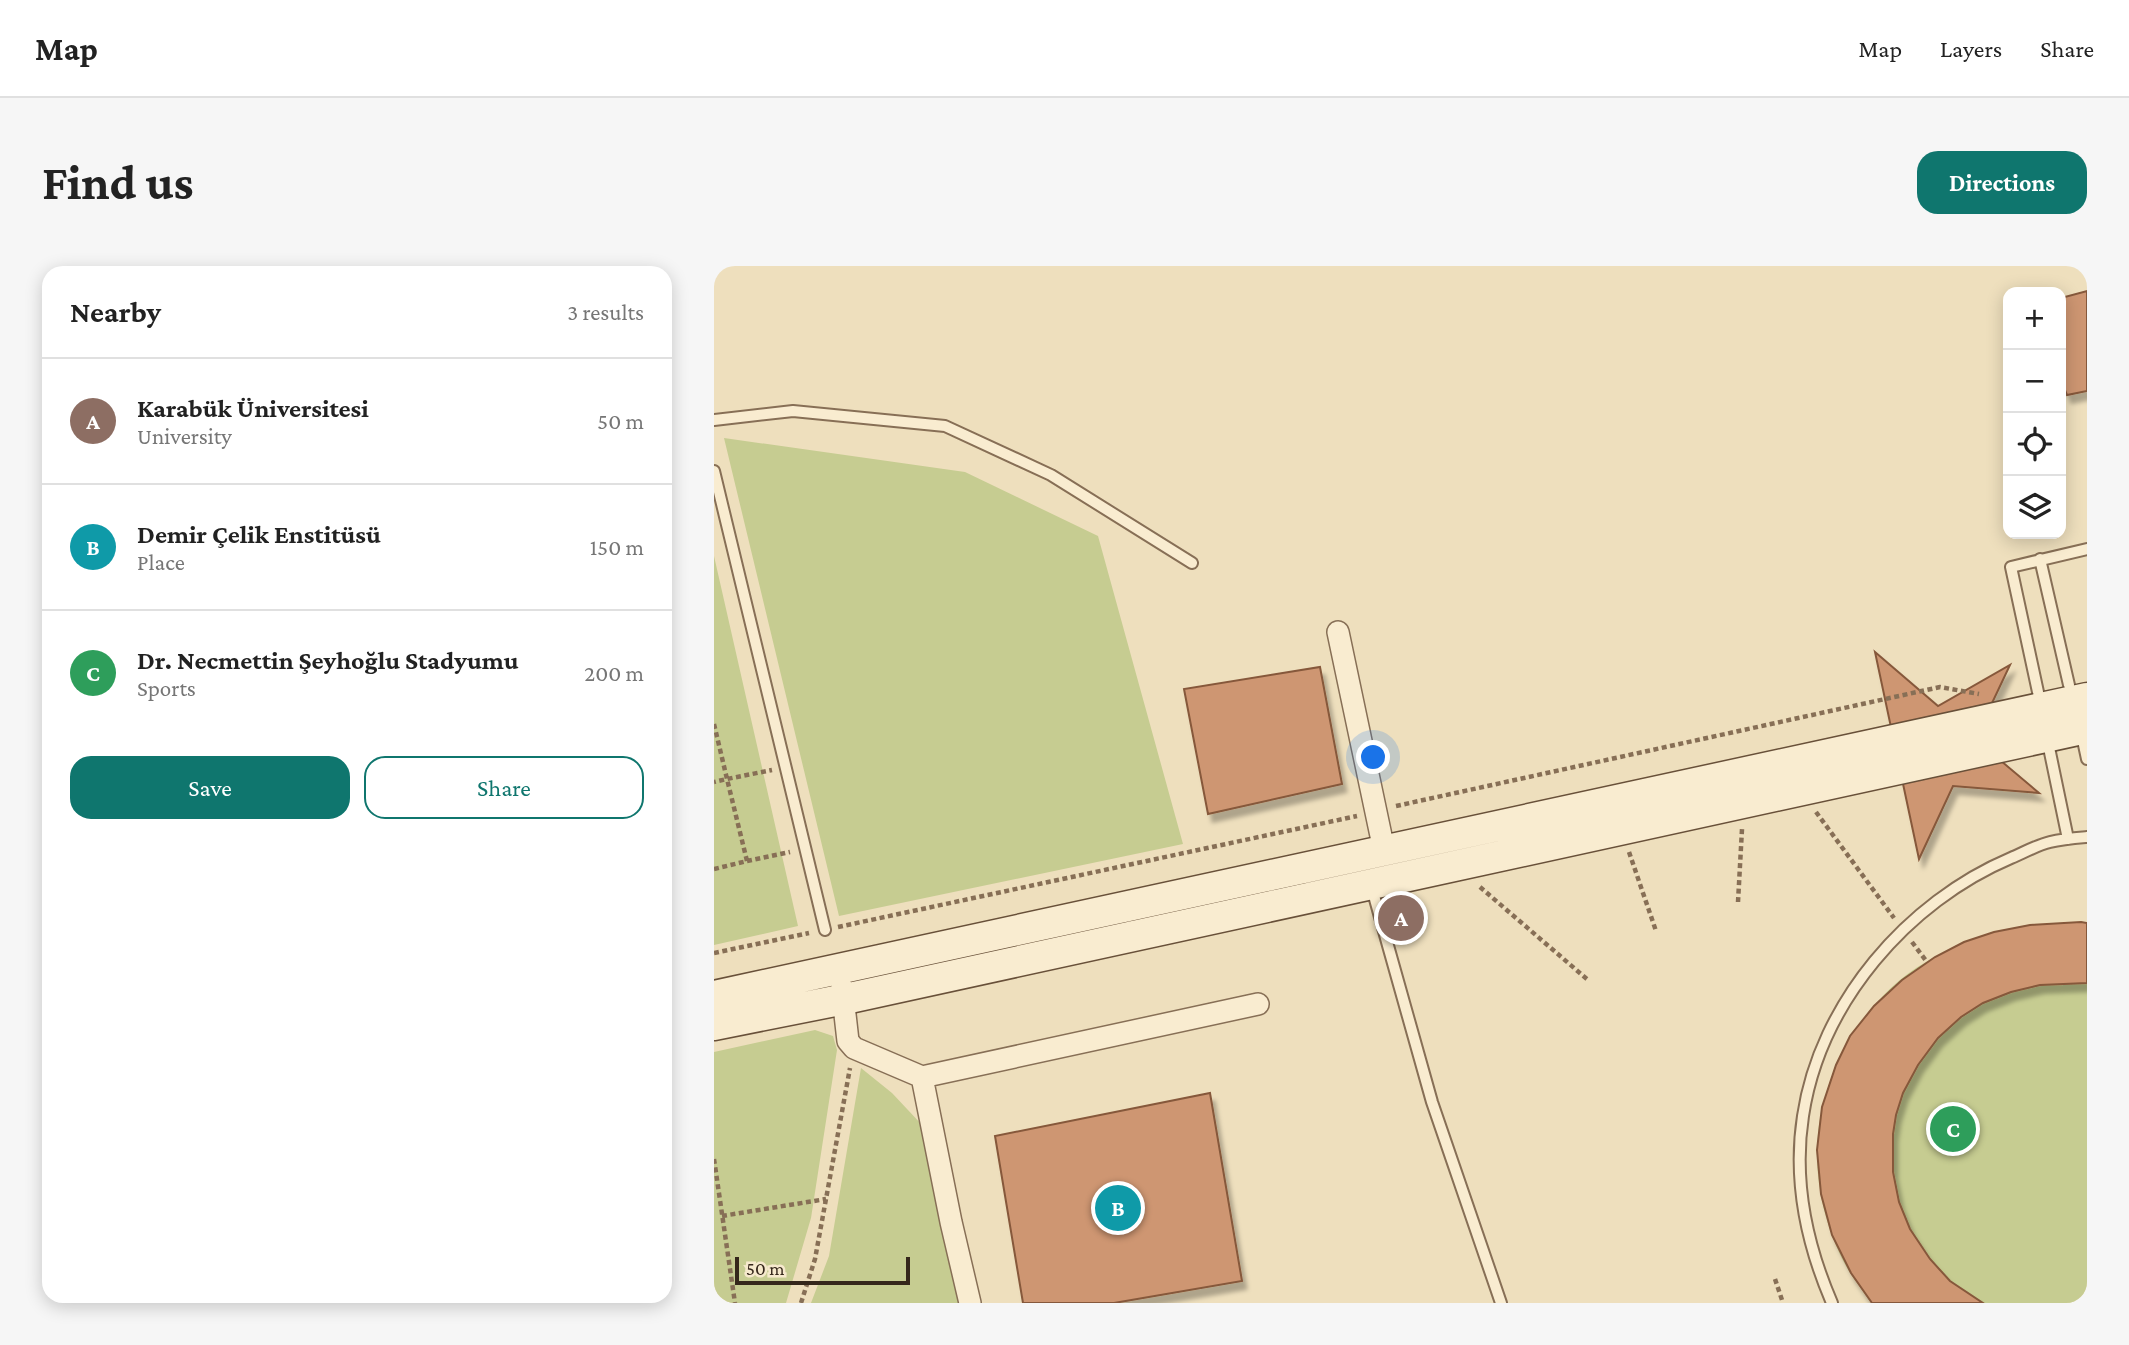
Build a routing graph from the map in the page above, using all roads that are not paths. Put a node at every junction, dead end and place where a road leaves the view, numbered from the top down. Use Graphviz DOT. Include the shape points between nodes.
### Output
graph roads {
  1 [pos="714,420"];
  2 [pos="714,471"];
  3 [pos="2087,549"];
  4 [pos="2040,559"];
  5 [pos="1192,563"];
  6 [pos="1338,632"];
  7 [pos="2079,710"];
  8 [pos="2043,716"];
  9 [pos="2087,759"];
  10 [pos="2087,837"];
  11 [pos="2068,839"];
  12 [pos="1384,850"];
  13 [pos="1370,884"];
  14 [pos="825,930"];
  15 [pos="838,969"];
  16 [pos="714,996"];
  17 [pos="845,999"];
  18 [pos="1258,1004"];
  19 [pos="714,1025"];
  20 [pos="922,1077"];
  21 [pos="970,1303"];
  22 [pos="1501,1303"];
  23 [pos="1832,1303"];
  1 -- 5 [label="lane" via="793,411 945,425 1051,475"];
  2 -- 14 [label="lane"];
  3 -- 4 [label="lane"];
  4 -- 7 [label="lane"];
  4 -- 8 [label="lane" via="2011,568"];
  6 -- 12 [label="street"];
  7 -- 8 [label="main road"];
  7 -- 9 [label="lane"];
  8 -- 11 [label="lane"];
  8 -- 12 [label="main road"];
  8 -- 13 [label="main road"];
  10 -- 11 [label="lane"];
  11 -- 23 [label="lane" via="2049,842 1992,866 1953,889 1869,966 1842,1006 1816,1062 1802,1116 1800,1172 1817,1269"];
  12 -- 15 [label="main road"];
  13 -- 17 [label="main road"];
  13 -- 22 [label="lane" via="1432,1102"];
  15 -- 16 [label="main road"];
  15 -- 17 [label="street"];
  17 -- 19 [label="main road"];
  17 -- 20 [label="street" via="848,1041 854,1048"];
  18 -- 20 [label="street"];
  20 -- 21 [label="street"];
}
